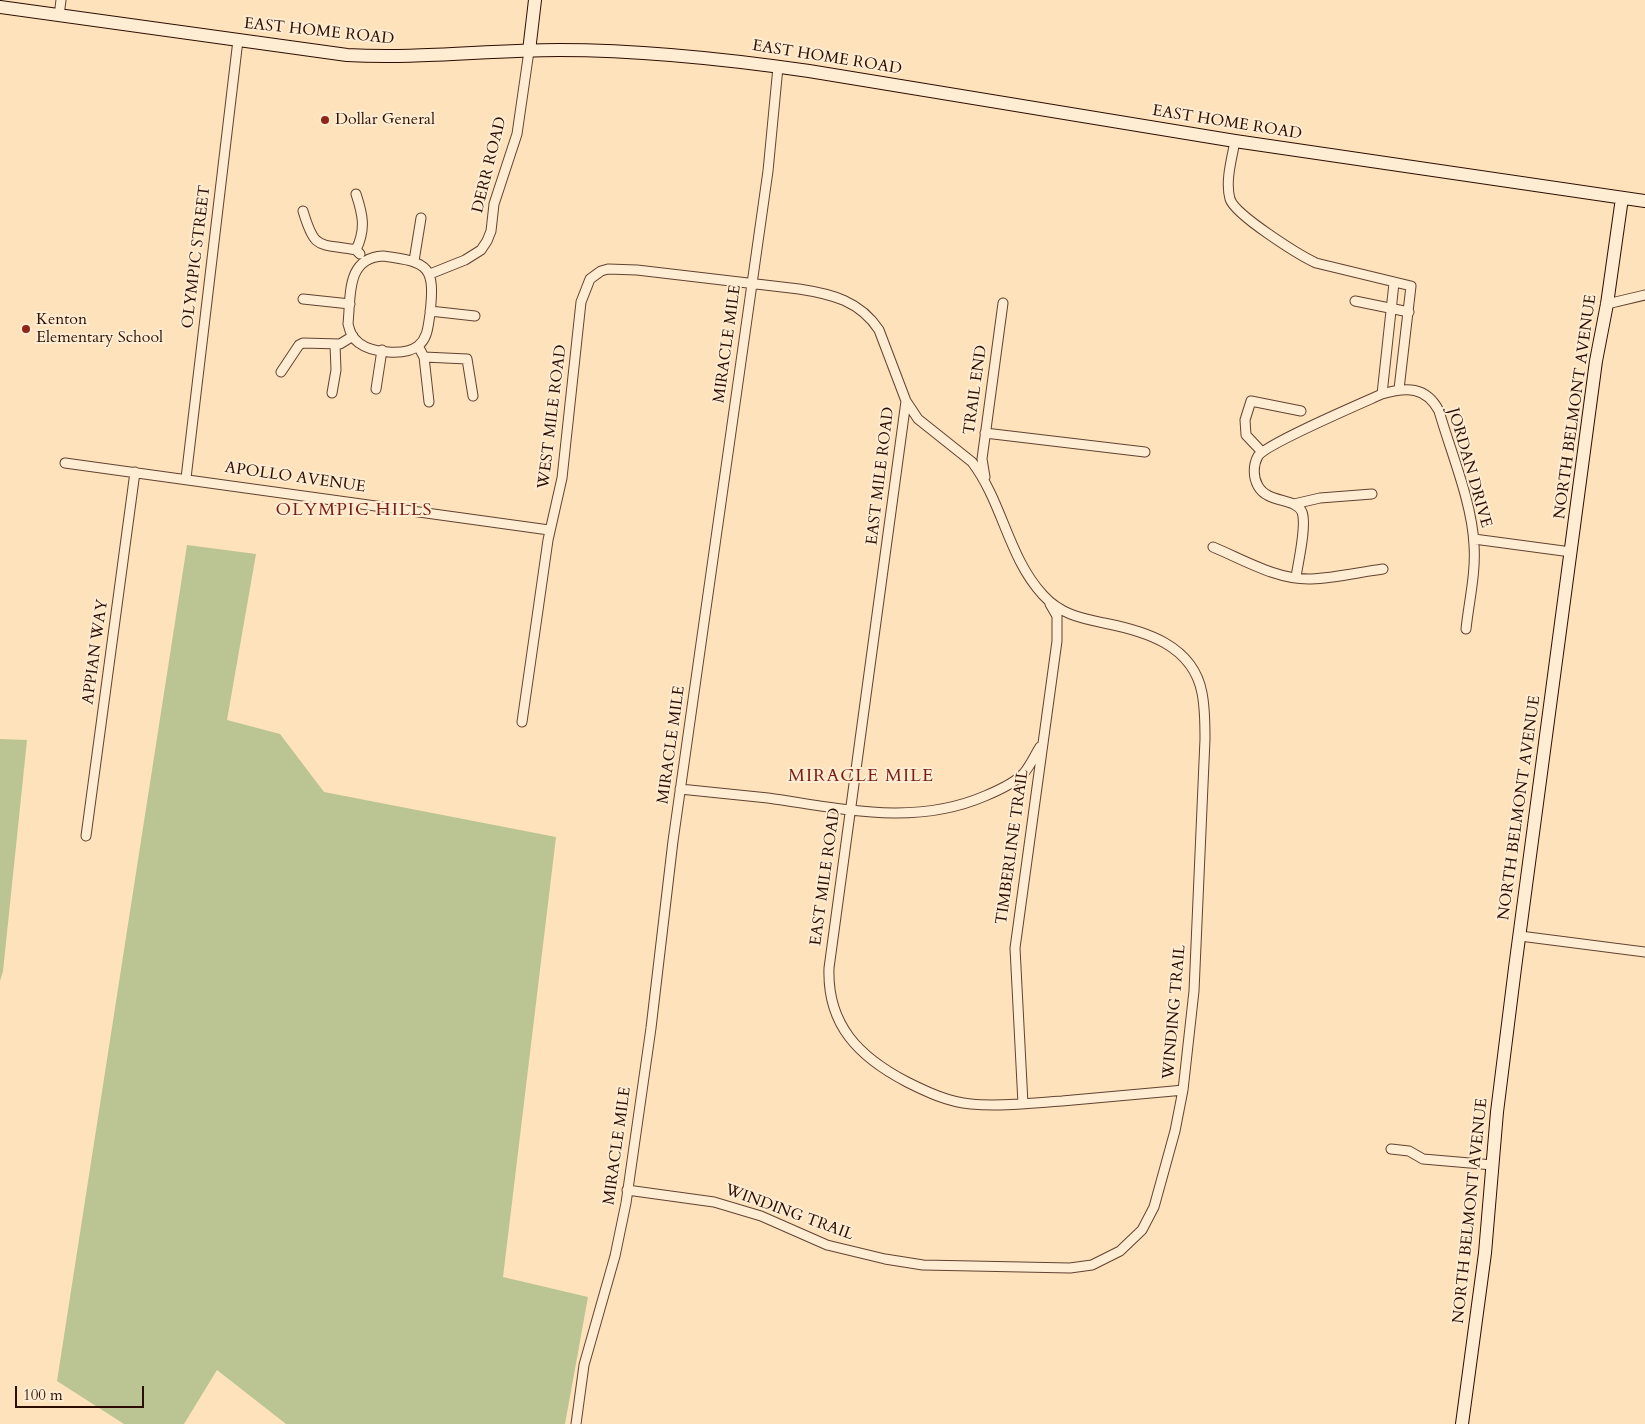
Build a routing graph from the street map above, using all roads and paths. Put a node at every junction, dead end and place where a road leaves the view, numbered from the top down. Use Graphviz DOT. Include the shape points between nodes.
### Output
graph roads {
  1 [pos="61,0"];
  2 [pos="535,0"];
  3 [pos="0,7"];
  4 [pos="58,16"];
  5 [pos="238,40"];
  6 [pos="529,51"];
  7 [pos="778,66"];
  8 [pos="1234,141"];
  9 [pos="356,194"];
  10 [pos="1622,198"];
  11 [pos="1645,201"];
  12 [pos="303,211"];
  13 [pos="420,218"];
  14 [pos="356,250"];
  15 [pos="364,260"];
  16 [pos="414,260"];
  17 [pos="430,274"];
  18 [pos="1394,282"];
  19 [pos="752,284"];
  20 [pos="1645,295"];
  21 [pos="303,299"];
  22 [pos="1355,301"];
  23 [pos="1003,303"];
  24 [pos="350,304"];
  25 [pos="1607,304"];
  26 [pos="1391,309"];
  27 [pos="430,310"];
  28 [pos="1409,312"];
  29 [pos="475,316"];
  30 [pos="352,336"];
  31 [pos="335,345"];
  32 [pos="418,346"];
  33 [pos="382,350"];
  34 [pos="424,357"];
  35 [pos="281,372"];
  36 [pos="376,389"];
  37 [pos="1399,389"];
  38 [pos="332,393"];
  39 [pos="1382,394"];
  40 [pos="473,396"];
  41 [pos="906,401"];
  42 [pos="429,402"];
  43 [pos="1301,411"];
  44 [pos="985,433"];
  45 [pos="1145,452"];
  46 [pos="1262,452"];
  47 [pos="65,462"];
  48 [pos="135,472"];
  49 [pos="186,478"];
  50 [pos="985,482"];
  51 [pos="1372,494"];
  52 [pos="1294,504"];
  53 [pos="549,530"];
  54 [pos="1474,539"];
  55 [pos="1213,547"];
  56 [pos="1571,552"];
  57 [pos="1383,569"];
  58 [pos="1296,577"];
  59 [pos="1046,598"];
  60 [pos="1466,629"];
  61 [pos="522,722"];
  62 [pos="1043,742"];
  63 [pos="680,789"];
  64 [pos="851,811"];
  65 [pos="86,836"];
  66 [pos="1520,936"];
  67 [pos="1645,952"];
  68 [pos="1183,1090"];
  69 [pos="1023,1104"];
  70 [pos="1391,1149"];
  71 [pos="1493,1165"];
  72 [pos="627,1190"];
  73 [pos="576,1424"];
  74 [pos="1462,1424"];
  1 -- 4 [label="street"];
  2 -- 6 [label="street, DERR ROAD"];
  3 -- 4 [label="street, EAST HOME ROAD"];
  4 -- 5 [label="street, EAST HOME ROAD"];
  5 -- 6 [label="street, EAST HOME ROAD" via="390,58"];
  5 -- 49 [label="street, OLYMPIC STREET"];
  6 -- 7 [label="street, EAST HOME ROAD" via="653,53"];
  6 -- 17 [label="street, DERR ROAD" via="517,134 494,204 487,241 481,250 465,260"];
  7 -- 8 [label="street, EAST HOME ROAD"];
  7 -- 19 [label="street, MIRACLE MILE" via="768,171"];
  8 -- 10 [label="street, EAST HOME ROAD"];
  8 -- 18 [label="street" via="1229,190 1230,199 1237,209 1316,263"];
  9 -- 14 [label="street" via="363,216 363,231"];
  10 -- 11 [label="street, EAST HOME ROAD"];
  10 -- 25 [label="street, NORTH BELMONT AVENUE"];
  12 -- 14 [label="street" via="315,241 321,245"];
  13 -- 16 [label="street"];
  14 -- 15 [label="street"];
  15 -- 16 [label="street" via="383,256"];
  15 -- 24 [label="street" via="353,276"];
  16 -- 17 [label="street"];
  17 -- 27 [label="street" via="433,285"];
  18 -- 26 [label="street"];
  18 -- 28 [label="street" via="1411,286"];
  19 -- 41 [label="street, EAST MILE ROAD" via="823,293 862,310 879,330"];
  19 -- 53 [label="street, WEST MILE ROAD" via="617,269 601,271 590,279 581,302 562,478"];
  19 -- 63 [label="street, MIRACLE MILE"];
  20 -- 25 [label="street"];
  21 -- 24 [label="street"];
  22 -- 26 [label="street"];
  23 -- 44 [label="street, TRAIL END"];
  24 -- 30 [label="street" via="348,324"];
  25 -- 56 [label="street, NORTH BELMONT AVENUE" via="1596,361"];
  26 -- 28 [label="street"];
  26 -- 39 [label="street"];
  27 -- 29 [label="street"];
  27 -- 32 [label="street" via="428,331"];
  28 -- 37 [label="street"];
  30 -- 31 [label="street"];
  30 -- 33 [label="street" via="360,344"];
  31 -- 35 [label="street" via="299,345"];
  31 -- 38 [label="street" via="336,370"];
  32 -- 33 [label="street" via="400,352"];
  32 -- 34 [label="street"];
  33 -- 36 [label="street"];
  34 -- 40 [label="street" via="467,359"];
  34 -- 42 [label="street"];
  37 -- 39 [label="street, JORDAN DRIVE"];
  37 -- 54 [label="street, JORDAN DRIVE" via="1422,392 1429,396 1439,411 1470,514"];
  39 -- 46 [label="street, JORDAN DRIVE"];
  41 -- 50 [label="street, WINDING TRAIL" via="918,419 972,462"];
  41 -- 64 [label="street, EAST MILE ROAD"];
  43 -- 46 [label="street" via="1250,401 1246,435"];
  44 -- 45 [label="street"];
  44 -- 50 [label="street, TRAIL END" via="982,459"];
  46 -- 52 [label="street" via="1254,471 1259,487 1270,497"];
  47 -- 48 [label="street, APOLLO AVENUE"];
  48 -- 49 [label="street, APOLLO AVENUE"];
  48 -- 65 [label="street, APPIAN WAY"];
  49 -- 53 [label="street, APOLLO AVENUE"];
  50 -- 59 [label="street, WINDING TRAIL" via="1016,557"];
  51 -- 52 [label="street" via="1320,498"];
  52 -- 58 [label="street" via="1303,517"];
  53 -- 61 [label="street, WEST MILE ROAD"];
  54 -- 56 [label="street"];
  54 -- 60 [label="street, JORDAN DRIVE"];
  55 -- 58 [label="street" via="1282,575"];
  56 -- 66 [label="street, NORTH BELMONT AVENUE"];
  57 -- 58 [label="street" via="1311,579"];
  59 -- 62 [label="street, TIMBERLINE TRAIL" via="1059,625"];
  59 -- 68 [label="street, WINDING TRAIL" via="1067,614 1144,632 1166,642 1194,671 1202,693 1204,790 1194,990"];
  62 -- 64 [label="street" via="1024,773 995,792 971,802 938,811 907,814"];
  62 -- 69 [label="street, TIMBERLINE TRAIL" via="1015,948"];
  63 -- 64 [label="street"];
  63 -- 72 [label="street, MIRACLE MILE" via="651,1028"];
  64 -- 69 [label="street, EAST MILE ROAD" via="829,968 830,997 840,1023 865,1055 919,1088 957,1102"];
  66 -- 67 [label="street"];
  66 -- 71 [label="street, NORTH BELMONT AVENUE"];
  68 -- 69 [label="street, EAST MILE ROAD"];
  68 -- 72 [label="street, WINDING TRAIL" via="1163,1178 1149,1219 1120,1251 1083,1267 947,1267 885,1259 828,1245 742,1209 683,1196"];
  70 -- 71 [label="street" via="1409,1151 1423,1159"];
  71 -- 74 [label="street, NORTH BELMONT AVENUE"];
  72 -- 73 [label="street, MIRACLE MILE" via="615,1256 584,1365"];
}
